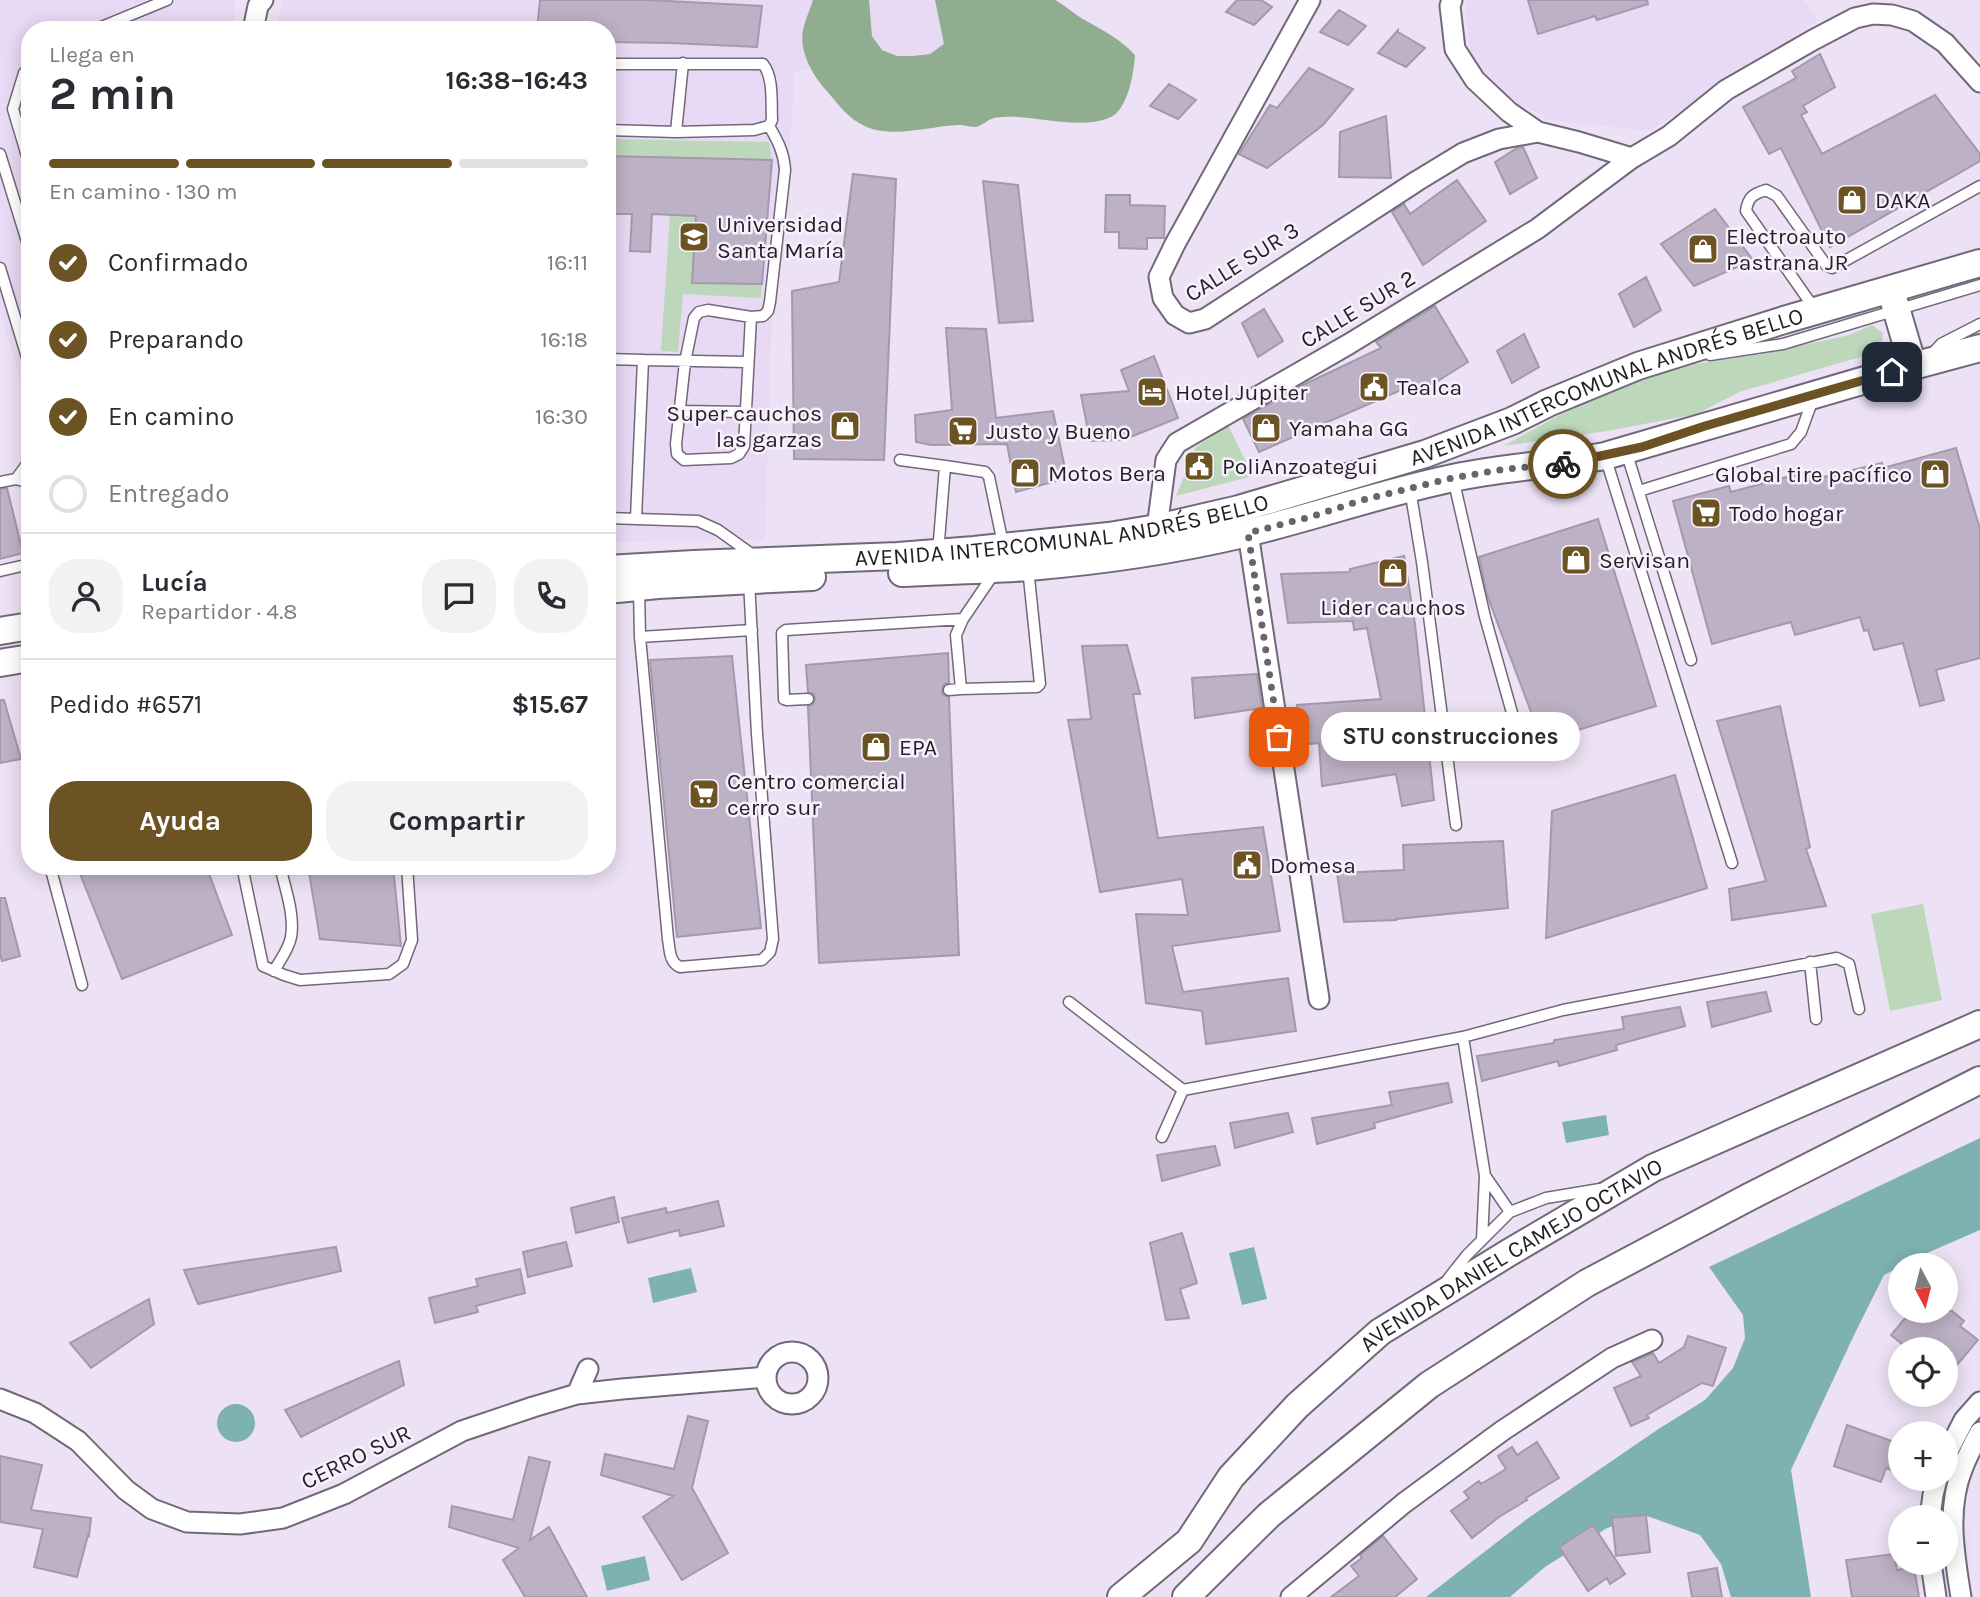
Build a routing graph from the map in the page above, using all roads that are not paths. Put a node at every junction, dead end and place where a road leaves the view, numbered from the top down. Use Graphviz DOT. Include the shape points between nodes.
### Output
graph roads {
  1 [pos="167,0"];
  2 [pos="262,0"];
  3 [pos="1310,0"];
  4 [pos="1452,0"];
  5 [pos="116,21"];
  6 [pos="255,21"];
  7 [pos="616,64"];
  8 [pos="683,64"];
  9 [pos="1980,82"];
  10 [pos="21,83"];
  11 [pos="769,126"];
  12 [pos="616,130"];
  13 [pos="676,132"];
  14 [pos="1538,132"];
  15 [pos="21,135"];
  16 [pos="0,154"];
  17 [pos="1632,158"];
  18 [pos="1980,186"];
  19 [pos="21,222"];
  20 [pos="1978,267"];
  21 [pos="0,268"];
  22 [pos="1894,300"];
  23 [pos="1816,311"];
  24 [pos="751,317"];
  25 [pos="1980,324"];
  26 [pos="21,337"];
  27 [pos="1980,348"];
  28 [pos="616,359"];
  29 [pos="643,360"];
  30 [pos="1653,361"];
  31 [pos="685,362"];
  32 [pos="747,362"];
  33 [pos="1919,364"];
  34 [pos="1814,395"];
  35 [pos="679,411"];
  36 [pos="745,412"];
  37 [pos="1615,453"];
  38 [pos="900,460"];
  39 [pos="945,466"];
  40 [pos="21,472"];
  41 [pos="1452,478"];
  42 [pos="16,479"];
  43 [pos="21,480"];
  44 [pos="0,482"];
  45 [pos="1410,488"];
  46 [pos="1639,491"];
  47 [pos="616,518"];
  48 [pos="636,518"];
  49 [pos="1157,528"];
  50 [pos="1248,533"];
  51 [pos="938,553"];
  52 [pos="1000,558"];
  53 [pos="21,566"];
  54 [pos="1028,567"];
  55 [pos="616,569"];
  56 [pos="0,571"];
  57 [pos="756,571"];
  58 [pos="639,588"];
  59 [pos="616,589"];
  60 [pos="963,619"];
  61 [pos="21,628"];
  62 [pos="752,630"];
  63 [pos="0,631"];
  64 [pos="640,637"];
  65 [pos="21,660"];
  66 [pos="1691,660"];
  67 [pos="0,663"];
  68 [pos="961,689"];
  69 [pos="949,690"];
  70 [pos="808,699"];
  71 [pos="1516,727"];
  72 [pos="1456,825"];
  73 [pos="1732,863"];
  74 [pos="52,875"];
  75 [pos="244,875"];
  76 [pos="282,875"];
  77 [pos="408,875"];
  78 [pos="1810,962"];
  79 [pos="274,971"];
  80 [pos="82,985"];
  81 [pos="1319,999"];
  82 [pos="1069,1002"];
  83 [pos="1859,1009"];
  84 [pos="1816,1019"];
  85 [pos="1980,1024"];
  86 [pos="1463,1037"];
  87 [pos="1980,1080"];
  88 [pos="1183,1090"];
  89 [pos="1162,1137"];
  90 [pos="1485,1176"];
  91 [pos="1624,1184"];
  92 [pos="1510,1212"];
  93 [pos="1482,1240"];
  94 [pos="1433,1300"];
  95 [pos="1652,1340"];
  96 [pos="588,1369"];
  97 [pos="766,1377"];
  98 [pos="578,1394"];
  99 [pos="0,1399"];
  100 [pos="1980,1402"];
  101 [pos="1958,1432"];
  102 [pos="1980,1432"];
  103 [pos="1933,1575"];
  104 [pos="1121,1597"];
  105 [pos="1186,1597"];
  106 [pos="1291,1597"];
  107 [pos="1936,1597"];
  108 [pos="1961,1597"];
  1 -- 5 [label="lane"];
  2 -- 6 [label="street"];
  3 -- 14 [label="street, CALLE SUR 3" via="1159,277 1163,298 1175,315 1189,323 1205,319 1463,153 1499,139"];
  4 -- 14 [label="street" via="1455,49 1475,80"];
  7 -- 8 [label="lane"];
  8 -- 11 [label="lane" via="763,64 770,80"];
  8 -- 13 [label="lane"];
  9 -- 17 [label="street, CALLE SUR 2" via="1945,43 1913,21 1873,14 1855,18 1726,90 1669,136"];
  10 -- 15 [label="lane" via="13,108"];
  11 -- 13 [label="lane"];
  11 -- 24 [label="lane" via="785,156 785,170 770,302 763,316"];
  12 -- 13 [label="lane"];
  14 -- 17 [label="street"];
  16 -- 19 [label="lane"];
  17 -- 49 [label="street, CALLE SUR 2" via="1537,229 1177,443 1166,460"];
  18 -- 23 [label="lane" via="1832,268 1777,197 1766,190 1754,194 1747,200 1746,211"];
  20 -- 22 [label="main road, AVENIDA INTERCOMUNAL ANDRÉS BELLO"];
  21 -- 26 [label="lane"];
  22 -- 23 [label="main road, AVENIDA INTERCOMUNAL ANDRÉS BELLO"];
  22 -- 30 [label="lane" via="1783,344"];
  22 -- 33 [label="main road"];
  23 -- 30 [label="main road, AVENIDA INTERCOMUNAL ANDRÉS BELLO"];
  24 -- 31 [label="lane" via="699,312"];
  24 -- 32 [label="lane"];
  25 -- 33 [label="lane" via="1941,344"];
  27 -- 33 [label="main road, AVENIDA INTERCOMUNAL ANDRÉS BELLO"];
  28 -- 29 [label="lane"];
  29 -- 31 [label="lane"];
  29 -- 48 [label="lane"];
  30 -- 49 [label="main road, AVENIDA INTERCOMUNAL ANDRÉS BELLO" via="1425,454 1239,509"];
  31 -- 32 [label="lane"];
  31 -- 35 [label="lane"];
  32 -- 36 [label="lane"];
  33 -- 34 [label="main road, AVENIDA INTERCOMUNAL ANDRÉS BELLO"];
  34 -- 37 [label="main road, AVENIDA INTERCOMUNAL ANDRÉS BELLO"];
  34 -- 46 [label="lane" via="1801,432 1791,443"];
  35 -- 36 [label="lane"];
  35 -- 36 [label="lane" via="677,454 684,460 739,454 744,446"];
  37 -- 41 [label="main road, AVENIDA INTERCOMUNAL ANDRÉS BELLO"];
  37 -- 46 [label="lane"];
  37 -- 73 [label="lane"];
  38 -- 39 [label="lane"];
  39 -- 51 [label="lane"];
  39 -- 52 [label="lane" via="985,472 989,477"];
  40 -- 42 [label="lane"];
  41 -- 45 [label="main road, AVENIDA INTERCOMUNAL ANDRÉS BELLO"];
  41 -- 71 [label="lane"];
  42 -- 43 [label="lane"];
  42 -- 44 [label="lane"];
  45 -- 50 [label="main road, AVENIDA INTERCOMUNAL ANDRÉS BELLO"];
  45 -- 72 [label="lane"];
  46 -- 66 [label="lane"];
  47 -- 48 [label="lane"];
  48 -- 57 [label="lane" via="698,521 718,530"];
  49 -- 52 [label="main road, AVENIDA INTERCOMUNAL ANDRÉS BELLO"];
  50 -- 54 [label="main road, AVENIDA INTERCOMUNAL ANDRÉS BELLO" via="1145,553"];
  50 -- 81 [label="street"];
  51 -- 52 [label="main road, AVENIDA INTERCOMUNAL ANDRÉS BELLO"];
  51 -- 57 [label="main road, AVENIDA INTERCOMUNAL ANDRÉS BELLO"];
  52 -- 54 [label="main road, AVENIDA INTERCOMUNAL ANDRÉS BELLO"];
  52 -- 57 [label="main road, AVENIDA INTERCOMUNAL ANDRÉS BELLO"];
  52 -- 60 [label="lane"];
  53 -- 56 [label="lane"];
  54 -- 68 [label="lane" via="1040,684"];
  55 -- 57 [label="main road, AVENIDA INTERCOMUNAL ANDRÉS BELLO"];
  57 -- 58 [label="main road, AVENIDA INTERCOMUNAL ANDRÉS BELLO"];
  57 -- 62 [label="lane"];
  58 -- 59 [label="main road, AVENIDA INTERCOMUNAL ANDRÉS BELLO"];
  58 -- 64 [label="lane"];
  60 -- 68 [label="lane" via="956,635"];
  60 -- 70 [label="lane" via="786,630 782,633 784,699"];
  61 -- 63 [label="main road"];
  62 -- 64 [label="lane"];
  62 -- 64 [label="lane" via="773,939 762,960 680,967 671,959 668,939"];
  65 -- 67 [label="main road"];
  68 -- 69 [label="lane"];
  74 -- 80 [label="lane"];
  75 -- 79 [label="lane" via="263,966"];
  76 -- 79 [label="lane" via="291,937"];
  77 -- 79 [label="lane" via="412,940 403,964 389,974 300,980"];
  78 -- 83 [label="lane" via="1837,958 1849,964"];
  78 -- 84 [label="lane"];
  78 -- 86 [label="lane" via="1563,1010"];
  82 -- 88 [label="lane"];
  85 -- 91 [label="main road, AVENIDA DANIEL CAMEJO OCTAVIO"];
  86 -- 88 [label="lane"];
  86 -- 90 [label="lane"];
  87 -- 105 [label="main road" via="1587,1283 1429,1385 1269,1515"];
  88 -- 89 [label="lane"];
  90 -- 92 [label="lane"];
  90 -- 93 [label="lane"];
  91 -- 92 [label="lane" via="1546,1198"];
  91 -- 94 [label="main road, AVENIDA DANIEL CAMEJO OCTAVIO"];
  92 -- 93 [label="lane"];
  93 -- 94 [label="lane"];
  94 -- 104 [label="main road, AVENIDA DANIEL CAMEJO OCTAVIO" via="1380,1332 1297,1406 1231,1477 1189,1541"];
  95 -- 106 [label="street" via="1612,1358 1502,1431 1404,1503"];
  96 -- 98 [label="street"];
  97 -- 98 [label="street, CERRO SUR"];
  98 -- 99 [label="street, CERRO SUR" via="461,1431 344,1494 283,1518 240,1524 187,1522 152,1509 126,1490 78,1441 35,1413"];
  100 -- 101 [label="street"];
  102 -- 108 [label="street" via="1962,1469 1955,1497 1952,1527"];
  103 -- 107 [label="street"];
}
